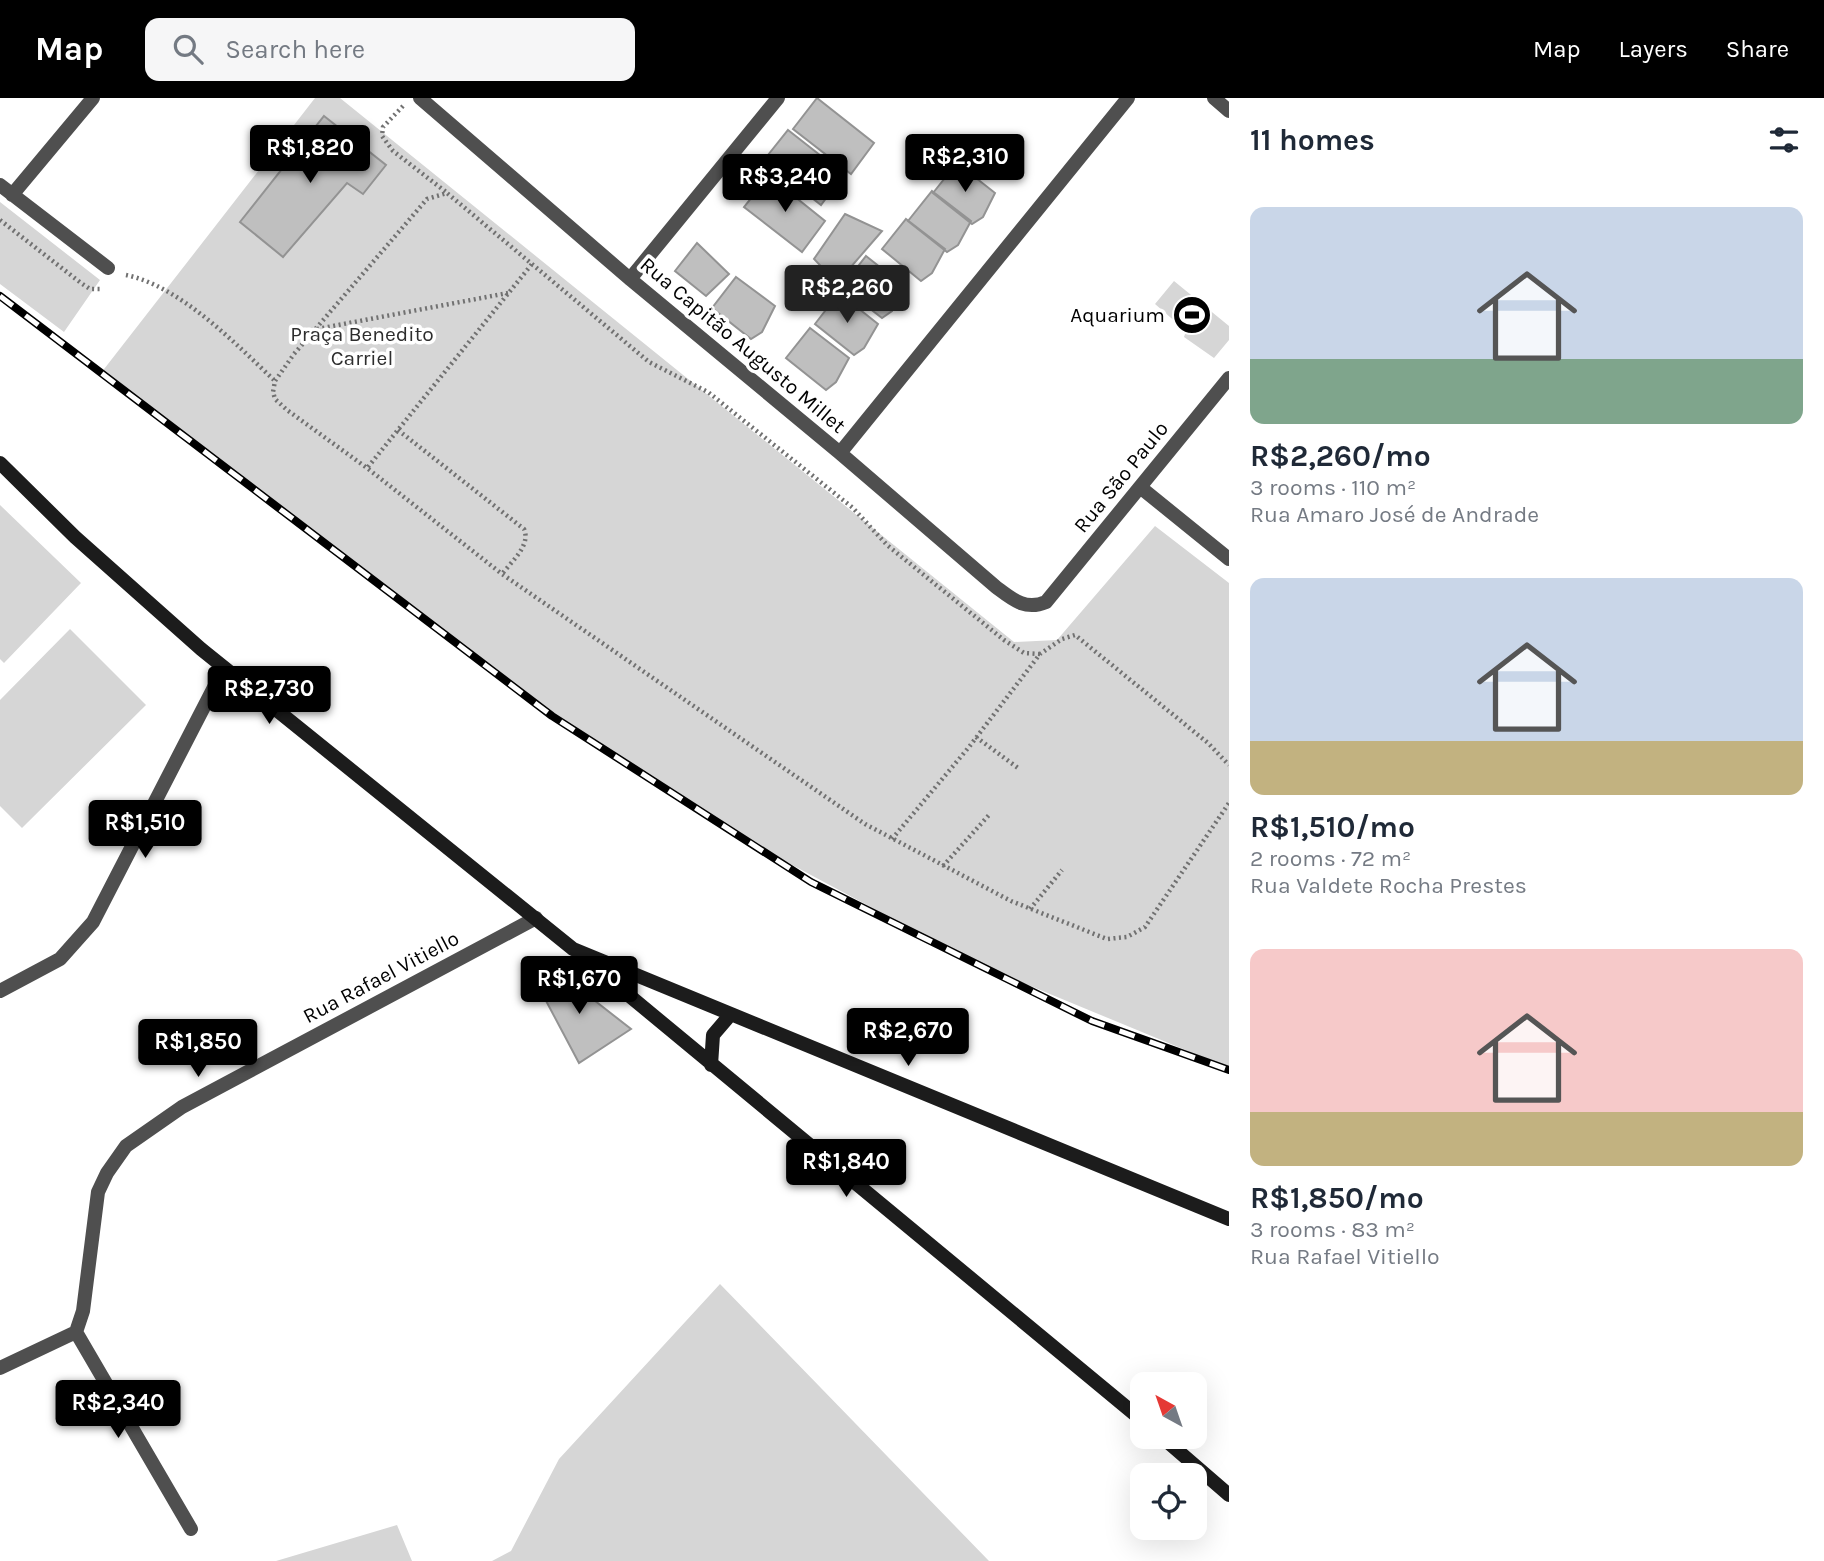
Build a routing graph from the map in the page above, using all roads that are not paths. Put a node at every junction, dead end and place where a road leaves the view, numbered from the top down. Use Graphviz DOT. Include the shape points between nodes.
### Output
graph roads {
  1 [pos="93,98"];
  2 [pos="778,98"];
  3 [pos="1128,98"];
  4 [pos="1214,98"];
  5 [pos="429,101"];
  6 [pos="1229,111"];
  7 [pos="0,185"];
  8 [pos="12,195"];
  9 [pos="113,271"];
  10 [pos="630,279"];
  11 [pos="1229,378"];
  12 [pos="840,453"];
  13 [pos="0,463"];
  14 [pos="1140,487"];
  15 [pos="1229,559"];
  16 [pos="1046,602"];
  17 [pos="224,668"];
  18 [pos="536,918"];
  19 [pos="573,949"];
  20 [pos="0,991"];
  21 [pos="731,1014"];
  22 [pos="711,1065"];
  23 [pos="1229,1219"];
  24 [pos="76,1332"];
  25 [pos="0,1368"];
  26 [pos="1130,1410"];
  27 [pos="1175,1449"];
  28 [pos="1229,1495"];
  29 [pos="191,1529"];
  1 -- 8 [label="street"];
  2 -- 10 [label="street"];
  3 -- 12 [label="street"];
  4 -- 6 [label="street"];
  5 -- 10 [label="street, Rua Capitão Augusto Millet"];
  7 -- 8 [label="street"];
  8 -- 9 [label="street"];
  10 -- 12 [label="street, Rua Capitão Augusto Millet"];
  11 -- 14 [label="street, Rua São Paulo"];
  12 -- 16 [label="street, Rua Capitão Augusto Millet" via="1011,598 1027,606"];
  13 -- 17 [label="main road" via="75,537"];
  14 -- 15 [label="street"];
  14 -- 16 [label="street, Rua São Paulo"];
  17 -- 18 [label="main road"];
  17 -- 20 [label="street" via="93,922 60,959"];
  18 -- 19 [label="main road"];
  18 -- 24 [label="street, Rua Rafael Vitiello" via="182,1107 126,1146 99,1192 83,1311"];
  19 -- 21 [label="main road"];
  19 -- 22 [label="main road"];
  21 -- 22 [label="main road" via="713,1035"];
  21 -- 23 [label="main road"];
  22 -- 26 [label="main road"];
  24 -- 25 [label="street"];
  24 -- 29 [label="street"];
  27 -- 28 [label="main road"];
}
